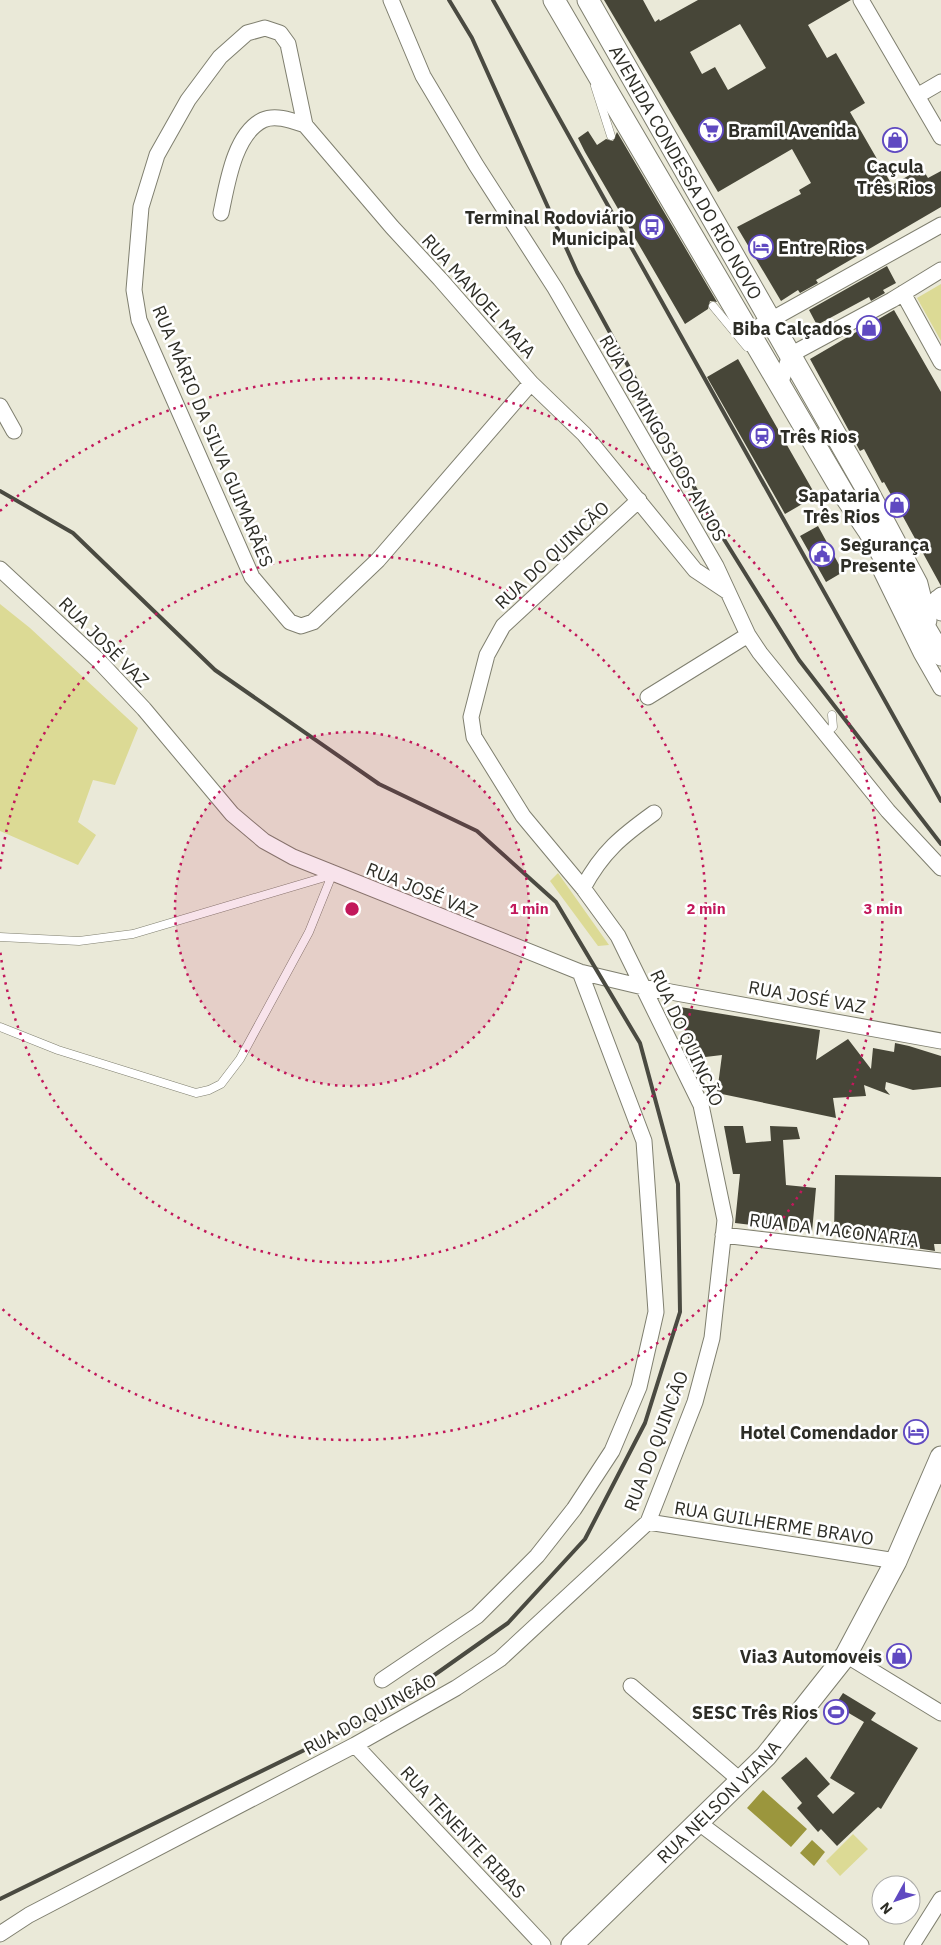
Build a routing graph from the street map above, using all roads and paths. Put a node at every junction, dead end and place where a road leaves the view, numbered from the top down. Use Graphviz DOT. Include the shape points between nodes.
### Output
graph roads {
  1 [pos="391,0"];
  2 [pos="554,0"];
  3 [pos="588,0"];
  4 [pos="861,0"];
  5 [pos="582,48"];
  6 [pos="941,82"];
  7 [pos="917,96"];
  8 [pos="304,125"];
  9 [pos="611,136"];
  10 [pos="941,137"];
  11 [pos="221,213"];
  12 [pos="941,225"];
  13 [pos="941,270"];
  14 [pos="903,293"];
  15 [pos="713,306"];
  16 [pos="770,321"];
  17 [pos="749,332"];
  18 [pos="790,355"];
  19 [pos="941,362"];
  20 [pos="531,383"];
  21 [pos="781,387"];
  22 [pos="0,406"];
  23 [pos="14,431"];
  24 [pos="845,496"];
  25 [pos="638,500"];
  26 [pos="0,569"];
  27 [pos="730,593"];
  28 [pos="936,603"];
  29 [pos="928,632"];
  30 [pos="748,635"];
  31 [pos="941,655"];
  32 [pos="941,688"];
  33 [pos="648,697"];
  34 [pos="832,715"];
  35 [pos="824,734"];
  36 [pos="654,813"];
  37 [pos="941,868"];
  38 [pos="332,874"];
  39 [pos="583,888"];
  40 [pos="0,937"];
  41 [pos="580,972"];
  42 [pos="643,987"];
  43 [pos="0,1027"];
  44 [pos="941,1041"];
  45 [pos="723,1235"];
  46 [pos="941,1261"];
  47 [pos="941,1456"];
  48 [pos="648,1522"];
  49 [pos="896,1561"];
  50 [pos="846,1655"];
  51 [pos="382,1680"];
  52 [pos="631,1686"];
  53 [pos="941,1713"];
  54 [pos="355,1745"];
  55 [pos="741,1781"];
  56 [pos="698,1823"];
  57 [pos="941,1899"];
  58 [pos="0,1934"];
  59 [pos="582,1942"];
  60 [pos="543,1945"];
  61 [pos="861,1945"];
  62 [pos="912,1945"];
  1 -- 27 [label="street, RUA DOMINGOS DOS ANJOS" via="423,76 555,288"];
  2 -- 5 [label="main road, AVENIDA CONDESSA DO RIO NOVO"];
  3 -- 16 [label="main road, AVENIDA CONDESSA DO RIO NOVO"];
  4 -- 7 [label="street"];
  5 -- 9 [label="lane"];
  5 -- 17 [label="main road, AVENIDA CONDESSA DO RIO NOVO"];
  6 -- 7 [label="street"];
  7 -- 10 [label="street"];
  8 -- 11 [label="street" via="286,118 264,120 246,136 233,160"];
  8 -- 20 [label="street, RUA MANOEL MAIA"];
  8 -- 20 [label="street, RUA MÁRIO DA SILVA GUIMARÃES" via="288,44 280,33 265,28 247,32 220,56 188,100 157,155 141,207 134,290 140,320 252,577 290,622 301,626 313,622 378,560"];
  12 -- 16 [label="street"];
  13 -- 14 [label="street"];
  14 -- 18 [label="street"];
  14 -- 19 [label="street"];
  15 -- 21 [label="lane"];
  16 -- 17 [label="street"];
  16 -- 18 [label="main road, AVENIDA CONDESSA DO RIO NOVO"];
  17 -- 21 [label="main road, AVENIDA CONDESSA DO RIO NOVO"];
  18 -- 21 [label="street"];
  18 -- 28 [label="main road, AVENIDA CONDESSA DO RIO NOVO" via="917,584"];
  20 -- 25 [label="street, RUA MANOEL MAIA" via="584,434"];
  21 -- 24 [label="main road, AVENIDA CONDESSA DO RIO NOVO"];
  22 -- 23 [label="street"];
  24 -- 29 [label="main road, AVENIDA CONDESSA DO RIO NOVO"];
  24 -- 32 [label="street, AVENIDA CONDESSA DO RIO NOVO"];
  25 -- 27 [label="street, RUA MANOEL MAIA" via="695,570"];
  25 -- 39 [label="street, RUA DO QUINCÃO" via="503,626 487,655 471,717 474,737 524,816"];
  26 -- 38 [label="street, RUA JOSÉ VAZ" via="98,660 144,709 232,814 264,841"];
  27 -- 30 [label="street, RUA DOMINGOS DOS ANJOS"];
  28 -- 29 [label="main road, AVENIDA CONDESSA DO RIO NOVO"];
  29 -- 31 [label="main road"];
  30 -- 33 [label="street"];
  30 -- 35 [label="street, RUA DOMINGOS DOS ANJOS"];
  34 -- 35 [label="lane" via="832,727"];
  35 -- 37 [label="street, RUA DOMINGOS DOS ANJOS"];
  36 -- 39 [label="street" via="606,852"];
  38 -- 40 [label="lane" via="133,934 79,941"];
  38 -- 41 [label="street, RUA JOSÉ VAZ"];
  38 -- 43 [label="lane" via="309,932 250,1042 221,1084 209,1090 196,1093 58,1050"];
  39 -- 42 [label="street, RUA DO QUINCÃO" via="618,936"];
  41 -- 42 [label="street, RUA JOSÉ VAZ"];
  41 -- 51 [label="street" via="644,1141 656,1312 638,1387 612,1451 574,1509 537,1556 477,1616"];
  42 -- 44 [label="street, RUA JOSÉ VAZ"];
  42 -- 45 [label="street, RUA DO QUINCÃO" via="701,1105 725,1220"];
  45 -- 46 [label="street, RUA DA MACONARIA"];
  45 -- 48 [label="street, RUA DO QUINCÃO" via="712,1338 695,1402"];
  47 -- 49 [label="main road, RUA NELSON VIANA"];
  48 -- 49 [label="street, RUA GUILHERME BRAVO"];
  48 -- 54 [label="street, RUA DO QUINCÃO" via="500,1659"];
  49 -- 50 [label="main road, RUA NELSON VIANA"];
  50 -- 53 [label="street"];
  50 -- 55 [label="main road, RUA NELSON VIANA" via="766,1756"];
  52 -- 55 [label="street"];
  54 -- 58 [label="street, RUA DO QUINCÃO" via="29,1915"];
  54 -- 60 [label="street, RUA TENENTE RIBAS"];
  55 -- 56 [label="main road, RUA NELSON VIANA"];
  56 -- 59 [label="main road, RUA NELSON VIANA"];
  56 -- 61 [label="street"];
  57 -- 62 [label="street"];
}
